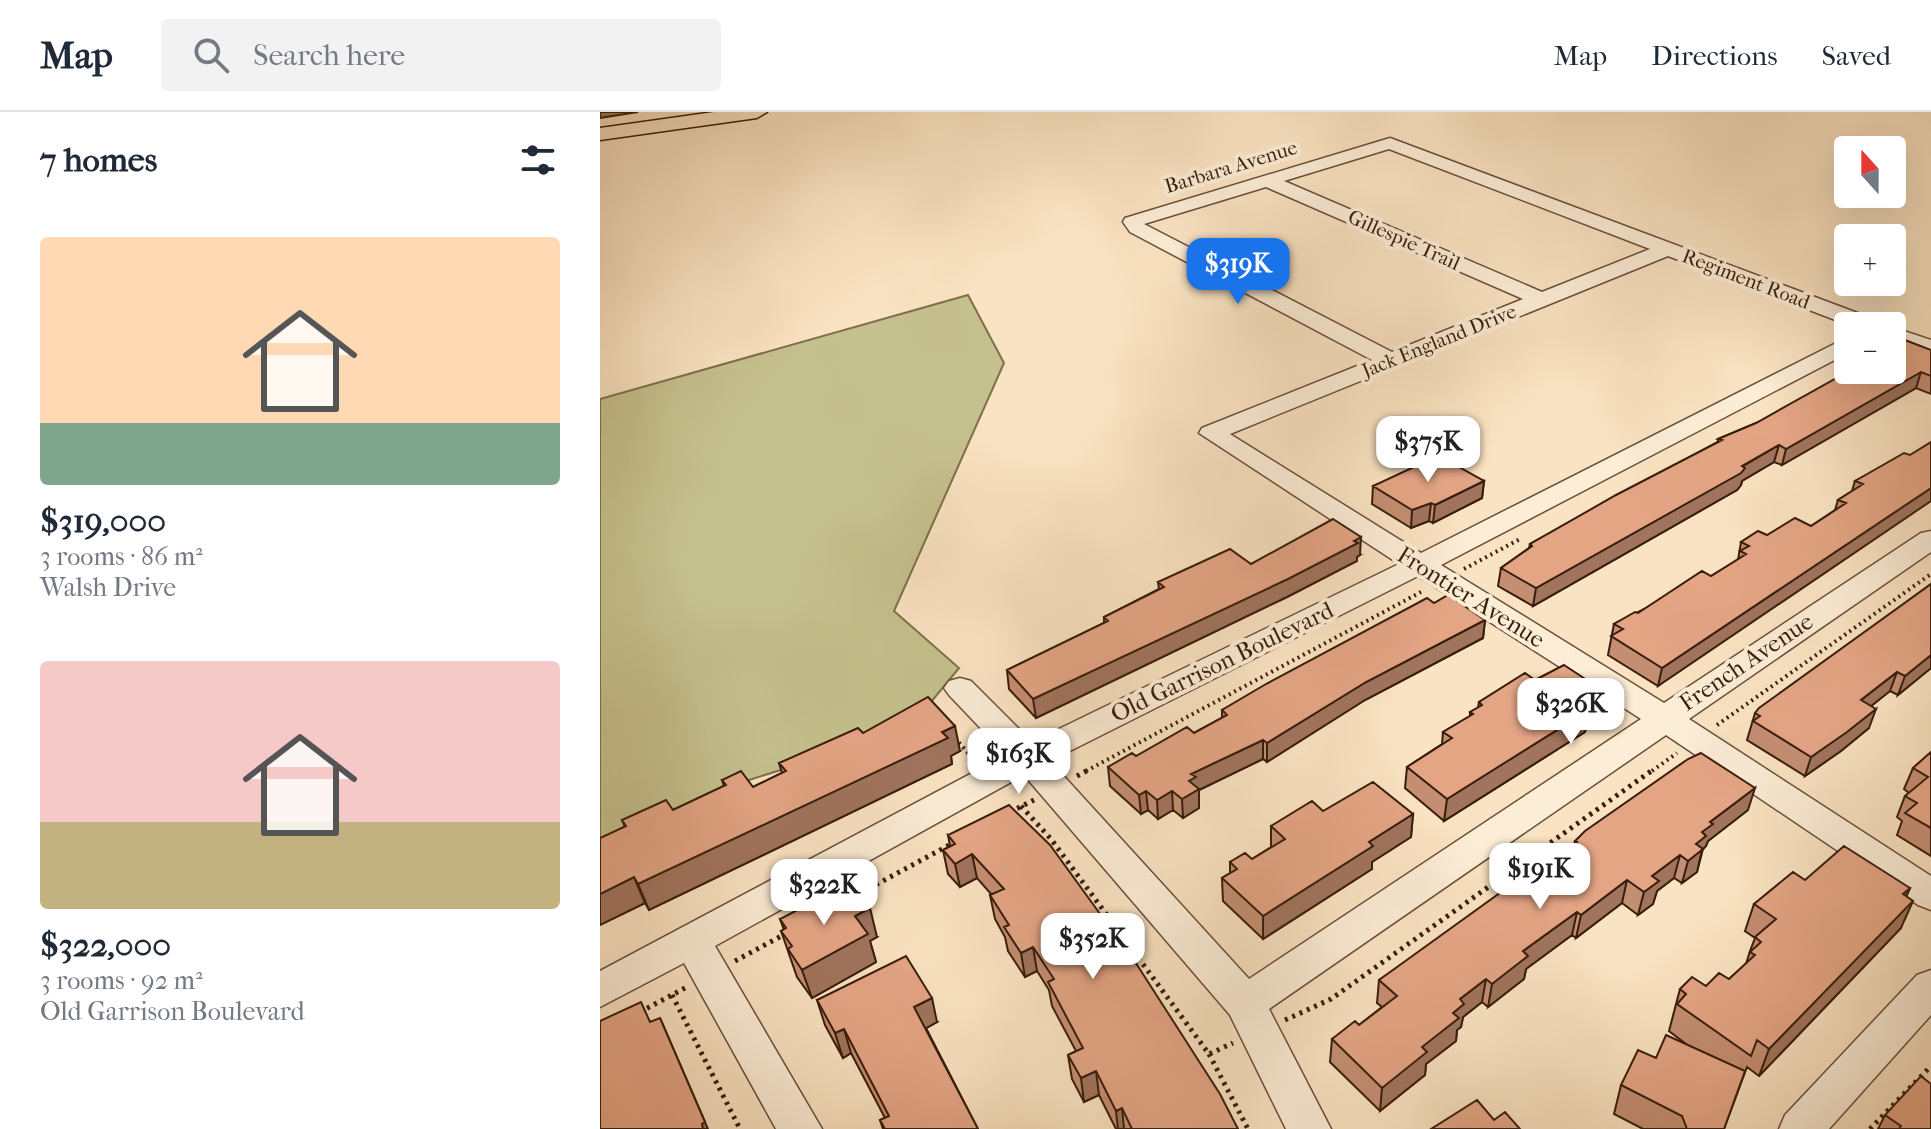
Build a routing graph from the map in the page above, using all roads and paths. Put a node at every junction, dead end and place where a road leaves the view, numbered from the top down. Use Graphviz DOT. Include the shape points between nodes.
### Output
graph roads {
  1 [pos="757,112"];
  2 [pos="600,134"];
  3 [pos="1390,143"];
  4 [pos="1266,180"];
  5 [pos="1667,249"];
  6 [pos="1542,300"];
  7 [pos="1834,312"];
  8 [pos="1906,339"];
  9 [pos="1931,348"];
  10 [pos="1834,351"];
  11 [pos="1390,360"];
  12 [pos="1211,433"];
  13 [pos="1931,539"];
  14 [pos="1419,565"];
  15 [pos="960,688"];
  16 [pos="1664,718"];
  17 [pos="1028,758"];
  18 [pos="1021,806"];
  19 [pos="1007,814"];
  20 [pos="966,836"];
  21 [pos="1931,895"];
  22 [pos="854,897"];
  23 [pos="798,927"];
  24 [pos="691,941"];
  25 [pos="728,965"];
  26 [pos="686,987"];
  27 [pos="1931,987"];
  28 [pos="600,990"];
  29 [pos="672,995"];
  30 [pos="1245,1003"];
  31 [pos="635,1015"];
  32 [pos="1209,1054"];
  33 [pos="1931,1066"];
  34 [pos="740,1129"];
  35 [pos="800,1129"];
  36 [pos="1248,1129"];
  37 [pos="1309,1129"];
  38 [pos="1801,1129"];
  39 [pos="1870,1129"];
  1 -- 2 [label="main road"];
  3 -- 4 [label="street, Barbara Avenue"];
  3 -- 5 [label="street, Regiment Road"];
  4 -- 6 [label="street, Gillespie Trail"];
  4 -- 11 [label="street, Barbara Avenue" via="1132,222"];
  5 -- 6 [label="street, Jack England Drive"];
  5 -- 7 [label="street, Regiment Road"];
  6 -- 11 [label="street, Jack England Drive"];
  8 -- 9 [label="street"];
  10 -- 14 [label="street, Old Garrison Boulevard"];
  11 -- 12 [label="street, Jack England Drive"];
  12 -- 14 [label="street, Frontier Avenue"];
  13 -- 16 [label="street, French Avenue"];
  14 -- 16 [label="street, Frontier Avenue"];
  14 -- 17 [label="street, Old Garrison Boulevard"];
  15 -- 17 [label="street"];
  16 -- 21 [label="street, Frontier Avenue"];
  16 -- 30 [label="street, French Avenue"];
  17 -- 24 [label="street, Old Garrison Boulevard"];
  17 -- 30 [label="street"];
  18 -- 19 [label="path"];
  20 -- 22 [label="path"];
  23 -- 25 [label="path"];
  24 -- 28 [label="street, Old Garrison Boulevard"];
  24 -- 35 [label="street"];
  26 -- 29 [label="path"];
  27 -- 38 [label="street"];
  29 -- 31 [label="path"];
  29 -- 34 [label="path"];
  30 -- 37 [label="street"];
  32 -- 36 [label="path"];
  33 -- 39 [label="path"];
}
